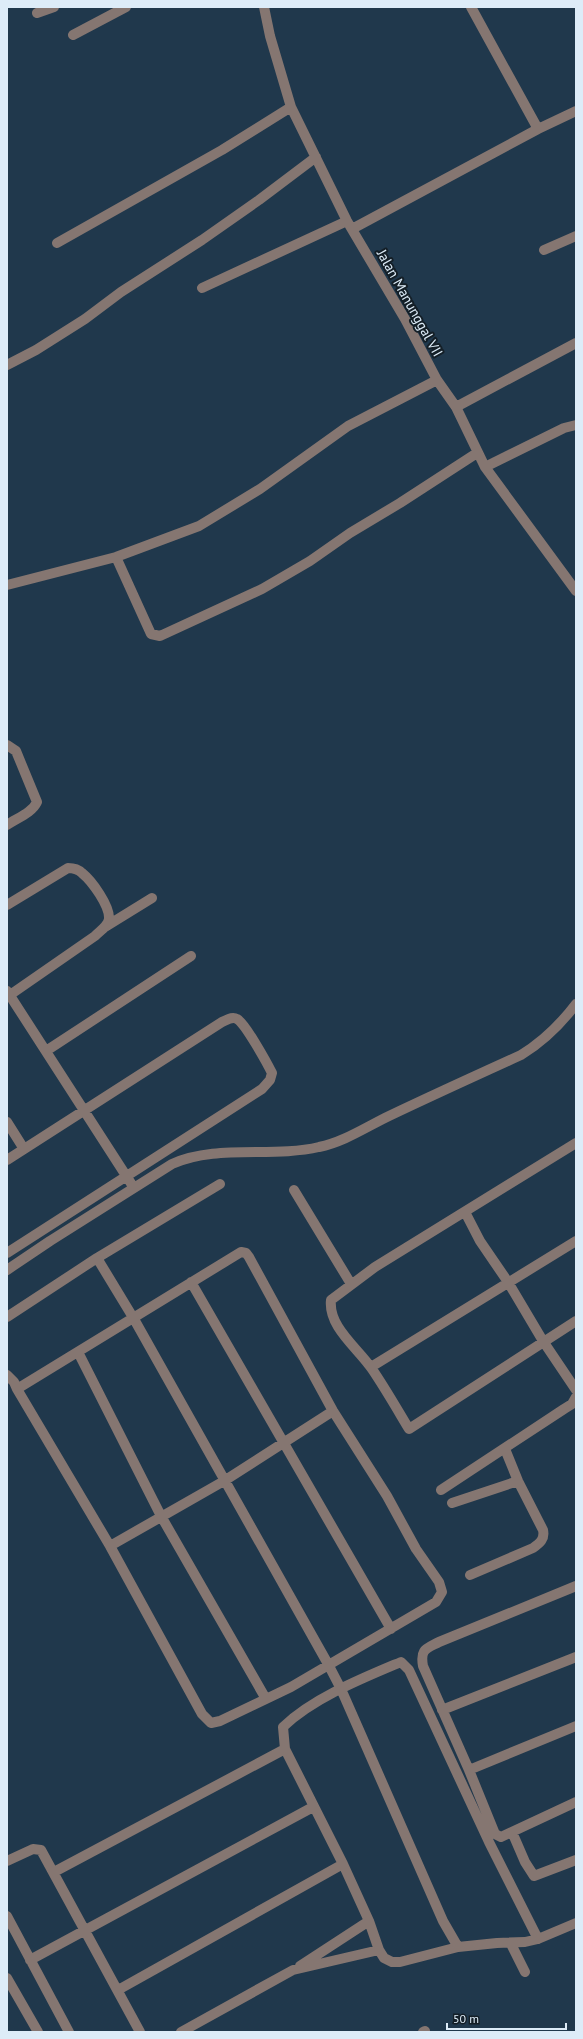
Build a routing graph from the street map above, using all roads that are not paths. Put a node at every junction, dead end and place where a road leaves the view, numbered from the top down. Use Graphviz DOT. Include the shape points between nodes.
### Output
graph roads {
  1 [pos="54,7"];
  2 [pos="126,7"];
  3 [pos="264,7"];
  4 [pos="471,7"];
  5 [pos="37,13"];
  6 [pos="73,35"];
  7 [pos="290,107"];
  8 [pos="576,111"];
  9 [pos="538,129"];
  10 [pos="316,158"];
  11 [pos="350,225"];
  12 [pos="576,236"];
  13 [pos="57,243"];
  14 [pos="544,250"];
  15 [pos="202,288"];
  16 [pos="576,344"];
  17 [pos="7,365"];
  18 [pos="437,380"];
  19 [pos="456,407"];
  20 [pos="576,425"];
  21 [pos="478,453"];
  22 [pos="485,468"];
  23 [pos="116,557"];
  24 [pos="7,585"];
  25 [pos="576,591"];
  26 [pos="7,745"];
  27 [pos="7,824"];
  28 [pos="152,898"];
  29 [pos="7,905"];
  30 [pos="105,927"];
  31 [pos="191,956"];
  32 [pos="8,994"];
  33 [pos="576,1004"];
  34 [pos="46,1051"];
  35 [pos="85,1110"];
  36 [pos="7,1122"];
  37 [pos="576,1143"];
  38 [pos="24,1149"];
  39 [pos="7,1160"];
  40 [pos="126,1175"];
  41 [pos="220,1184"];
  42 [pos="134,1188"];
  43 [pos="294,1190"];
  44 [pos="465,1212"];
  45 [pos="576,1240"];
  46 [pos="7,1253"];
  47 [pos="97,1258"];
  48 [pos="7,1270"];
  49 [pos="191,1282"];
  50 [pos="508,1282"];
  51 [pos="351,1284"];
  52 [pos="7,1317"];
  53 [pos="134,1320"];
  54 [pos="576,1321"];
  55 [pos="543,1341"];
  56 [pos="78,1352"];
  57 [pos="371,1367"];
  58 [pos="7,1375"];
  59 [pos="17,1389"];
  60 [pos="576,1390"];
  61 [pos="576,1397"];
  62 [pos="333,1411"];
  63 [pos="283,1444"];
  64 [pos="505,1449"];
  65 [pos="224,1480"];
  66 [pos="518,1481"];
  67 [pos="442,1490"];
  68 [pos="452,1503"];
  69 [pos="161,1516"];
  70 [pos="110,1546"];
  71 [pos="470,1575"];
  72 [pos="576,1586"];
  73 [pos="391,1629"];
  74 [pos="576,1657"];
  75 [pos="328,1664"];
  76 [pos="341,1689"];
  77 [pos="266,1699"];
  78 [pos="442,1710"];
  79 [pos="576,1726"];
  80 [pos="286,1749"];
  81 [pos="469,1770"];
  82 [pos="576,1802"];
  83 [pos="314,1807"];
  84 [pos="512,1832"];
  85 [pos="576,1860"];
  86 [pos="7,1861"];
  87 [pos="344,1864"];
  88 [pos="54,1872"];
  89 [pos="7,1916"];
  90 [pos="369,1921"];
  91 [pos="576,1922"];
  92 [pos="85,1932"];
  93 [pos="538,1939"];
  94 [pos="511,1944"];
  95 [pos="458,1947"];
  96 [pos="379,1950"];
  97 [pos="30,1960"];
  98 [pos="293,1970"];
  99 [pos="524,1972"];
  100 [pos="7,1978"];
  101 [pos="118,1990"];
  102 [pos="38,2032"];
  103 [pos="69,2032"];
  104 [pos="140,2032"];
  105 [pos="181,2032"];
  1 -- 5 [label="street"];
  2 -- 6 [label="street"];
  3 -- 7 [label="street, Jalan Manunggal VII"];
  4 -- 9 [label="street"];
  7 -- 10 [label="street, Jalan Manunggal VII"];
  7 -- 13 [label="street" via="222,150"];
  8 -- 9 [label="street"];
  9 -- 11 [label="street"];
  10 -- 11 [label="street, Jalan Manunggal VII"];
  10 -- 17 [label="street" via="202,240 120,292 85,319"];
  11 -- 15 [label="street"];
  11 -- 18 [label="street, Jalan Manunggal VII"];
  12 -- 14 [label="street"];
  16 -- 19 [label="street"];
  18 -- 19 [label="street, Jalan Manunggal VII"];
  18 -- 23 [label="street" via="348,426 285,472 208,522"];
  19 -- 21 [label="street, Jalan Manunggal VII"];
  20 -- 22 [label="street" via="564,428"];
  21 -- 22 [label="street, Jalan Manunggal VII"];
  21 -- 23 [label="street" via="262,589 160,636 150,634"];
  22 -- 25 [label="street, Jalan Manunggal VII"];
  23 -- 24 [label="street"];
  26 -- 27 [label="street" via="16,751 37,802 28,812"];
  28 -- 30 [label="street"];
  29 -- 30 [label="street" via="62,871 68,868 76,869 84,874 108,909 109,920"];
  30 -- 32 [label="street"];
  31 -- 34 [label="street"];
  32 -- 34 [label="street"];
  33 -- 42 [label="street" via="554,1031 521,1055 344,1140 285,1152 201,1155 186,1158"];
  34 -- 35 [label="street"];
  35 -- 38 [label="street"];
  35 -- 40 [label="street"];
  35 -- 40 [label="street" via="222,1022 232,1018 238,1019 245,1027 272,1072 270,1080 262,1089"];
  36 -- 38 [label="street"];
  37 -- 44 [label="street"];
  38 -- 39 [label="street"];
  40 -- 42 [label="street"];
  40 -- 46 [label="street"];
  41 -- 47 [label="street"];
  42 -- 48 [label="street"];
  43 -- 51 [label="street"];
  44 -- 50 [label="street"];
  44 -- 51 [label="street"];
  45 -- 50 [label="street"];
  47 -- 52 [label="street"];
  47 -- 53 [label="street"];
  49 -- 53 [label="street"];
  49 -- 62 [label="street" via="241,1252 246,1253"];
  49 -- 63 [label="street"];
  50 -- 55 [label="street"];
  50 -- 57 [label="street"];
  51 -- 57 [label="street" via="331,1300 330,1310 354,1348"];
  53 -- 56 [label="street"];
  53 -- 65 [label="street"];
  54 -- 55 [label="street"];
  55 -- 57 [label="street" via="409,1429"];
  55 -- 60 [label="street"];
  56 -- 59 [label="street"];
  56 -- 69 [label="street"];
  58 -- 59 [label="street"];
  59 -- 70 [label="street"];
  61 -- 64 [label="street" via="572,1404"];
  62 -- 63 [label="street"];
  62 -- 73 [label="street" via="442,1588 441,1596 436,1602"];
  63 -- 65 [label="street"];
  63 -- 73 [label="street"];
  64 -- 66 [label="street"];
  64 -- 67 [label="street"];
  65 -- 69 [label="street"];
  65 -- 75 [label="street"];
  66 -- 68 [label="street"];
  66 -- 71 [label="street" via="543,1530 543,1539 533,1548"];
  69 -- 70 [label="street"];
  69 -- 77 [label="street"];
  70 -- 77 [label="street" via="207,1720 211,1723 220,1721"];
  72 -- 78 [label="street" via="424,1650 421,1655 423,1666"];
  73 -- 75 [label="street"];
  74 -- 78 [label="street"];
  75 -- 76 [label="street"];
  75 -- 77 [label="street"];
  76 -- 80 [label="street" via="292,1718 283,1727"];
  76 -- 93 [label="street" via="401,1662 405,1665"];
  76 -- 95 [label="street" via="443,1922"];
  78 -- 81 [label="street"];
  79 -- 81 [label="street"];
  80 -- 83 [label="street"];
  80 -- 88 [label="street"];
  81 -- 84 [label="street" via="495,1834 501,1837"];
  82 -- 84 [label="street"];
  83 -- 87 [label="street"];
  83 -- 92 [label="street"];
  84 -- 85 [label="street" via="534,1876"];
  86 -- 88 [label="street" via="37,1849 41,1850"];
  87 -- 90 [label="street"];
  87 -- 101 [label="street"];
  88 -- 92 [label="street"];
  89 -- 97 [label="street"];
  90 -- 96 [label="street"];
  90 -- 98 [label="street"];
  91 -- 93 [label="street"];
  92 -- 97 [label="street"];
  92 -- 101 [label="street"];
  93 -- 94 [label="street"];
  94 -- 95 [label="street" via="497,1942"];
  94 -- 99 [label="street"];
  95 -- 96 [label="street" via="400,1962 384,1958"];
  96 -- 98 [label="street"];
  97 -- 103 [label="street"];
  98 -- 105 [label="street"];
  100 -- 102 [label="street"];
  101 -- 104 [label="street"];
}
